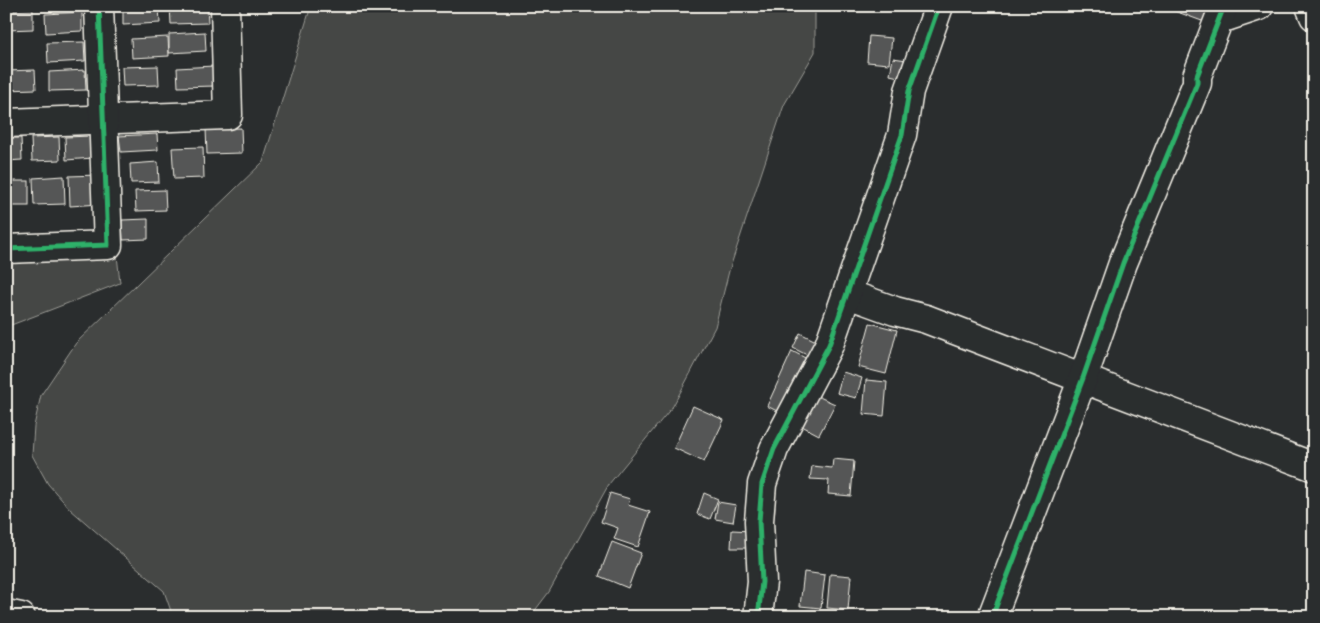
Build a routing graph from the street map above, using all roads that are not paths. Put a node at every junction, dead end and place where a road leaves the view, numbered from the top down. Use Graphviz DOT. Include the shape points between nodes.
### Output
graph roads {
  1 [pos="99,6"];
  2 [pos="225,6"];
  3 [pos="939,6"];
  4 [pos="1259,6"];
  5 [pos="1310,6"];
  6 [pos="1222,13"];
  7 [pos="1314,16"];
  8 [pos="103,119"];
  9 [pos="6,123"];
  10 [pos="6,249"];
  11 [pos="848,294"];
  12 [pos="1083,378"];
  13 [pos="1314,467"];
  14 [pos="6,614"];
  15 [pos="21,617"];
  16 [pos="758,617"];
  17 [pos="992,617"];
  1 -- 8 [label="street"];
  2 -- 8 [label="street" via="228,115"];
  3 -- 11 [label="street" via="910,91 902,135"];
  4 -- 6 [label="street"];
  5 -- 7 [label="street"];
  6 -- 12 [label="street" via="1197,83 1123,263"];
  8 -- 9 [label="street"];
  8 -- 10 [label="street" via="108,246"];
  11 -- 12 [label="street" via="926,319"];
  11 -- 16 [label="street" via="829,346 774,449 762,484 759,522 762,582"];
  12 -- 13 [label="street"];
  12 -- 17 [label="street"];
  14 -- 15 [label="street"];
}
